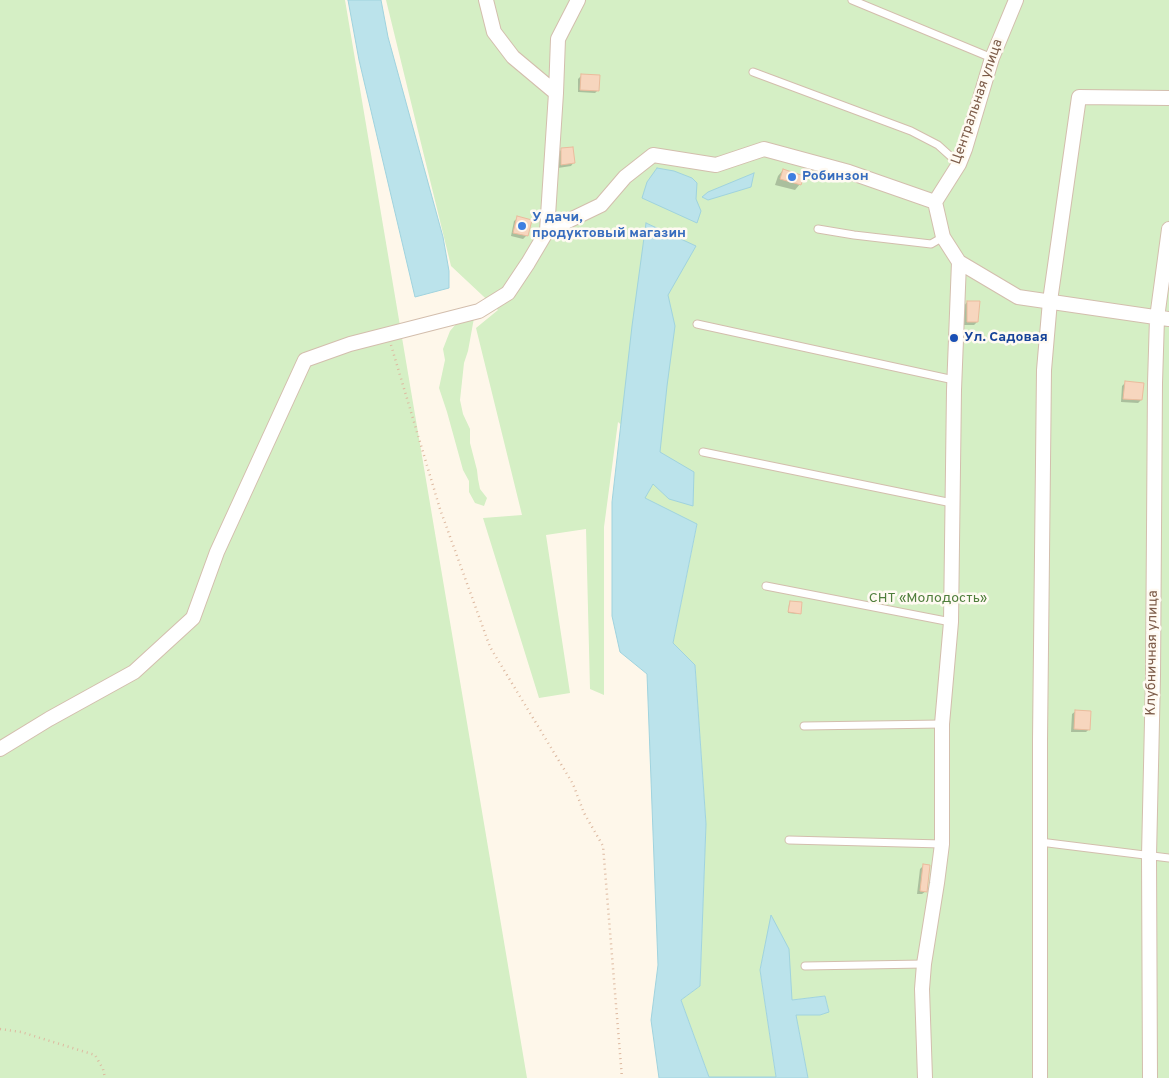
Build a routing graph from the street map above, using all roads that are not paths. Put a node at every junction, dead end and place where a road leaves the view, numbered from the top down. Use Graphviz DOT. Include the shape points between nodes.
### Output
graph roads {
  1 [pos="486,0"];
  2 [pos="578,0"];
  3 [pos="852,0"];
  4 [pos="1016,0"];
  5 [pos="992,58"];
  6 [pos="753,72"];
  7 [pos="556,94"];
  8 [pos="1169,98"];
  9 [pos="959,164"];
  10 [pos="935,202"];
  11 [pos="818,229"];
  12 [pos="1169,229"];
  13 [pos="547,231"];
  14 [pos="943,237"];
  15 [pos="959,262"];
  16 [pos="1050,301"];
  17 [pos="1163,319"];
  18 [pos="697,324"];
  19 [pos="954,380"];
  20 [pos="703,452"];
  21 [pos="952,503"];
  22 [pos="766,586"];
  23 [pos="951,622"];
  24 [pos="942,724"];
  25 [pos="804,726"];
  26 [pos="0,749"];
  27 [pos="789,840"];
  28 [pos="1040,842"];
  29 [pos="942,844"];
  30 [pos="1149,856"];
  31 [pos="1169,858"];
  32 [pos="924,964"];
  33 [pos="805,966"];
  34 [pos="925,1078"];
  35 [pos="1040,1078"];
  36 [pos="1150,1078"];
  1 -- 7 [label="street" via="494,32 513,57"];
  2 -- 7 [label="street" via="558,39"];
  3 -- 5 [label="lane"];
  4 -- 5 [label="street, Центральная улица"];
  5 -- 9 [label="street, Центральная улица"];
  6 -- 9 [label="lane" via="911,130 938,145"];
  7 -- 13 [label="street"];
  8 -- 16 [label="street" via="1079,97"];
  9 -- 10 [label="street, Центральная улица"];
  10 -- 13 [label="street" via="849,172 764,149 716,165 653,155 626,176 601,205"];
  10 -- 14 [label="street"];
  11 -- 14 [label="lane" via="931,244"];
  12 -- 17 [label="street, Клубничная улица"];
  13 -- 26 [label="street" via="508,293 479,311 350,344 305,360 217,552 193,618 134,672"];
  14 -- 15 [label="street"];
  15 -- 16 [label="street" via="1018,297"];
  15 -- 19 [label="street"];
  16 -- 17 [label="street"];
  16 -- 28 [label="street" via="1044,370"];
  17 -- 30 [label="street, Клубничная улица" via="1155,402"];
  18 -- 19 [label="lane"];
  19 -- 21 [label="street"];
  20 -- 21 [label="lane"];
  21 -- 23 [label="street"];
  22 -- 23 [label="lane"];
  23 -- 24 [label="street"];
  24 -- 25 [label="lane"];
  24 -- 29 [label="street"];
  27 -- 29 [label="lane"];
  28 -- 30 [label="lane"];
  28 -- 35 [label="street"];
  29 -- 32 [label="street"];
  30 -- 31 [label="lane"];
  30 -- 36 [label="street, Клубничная улица"];
  32 -- 33 [label="lane"];
  32 -- 34 [label="street"];
}
